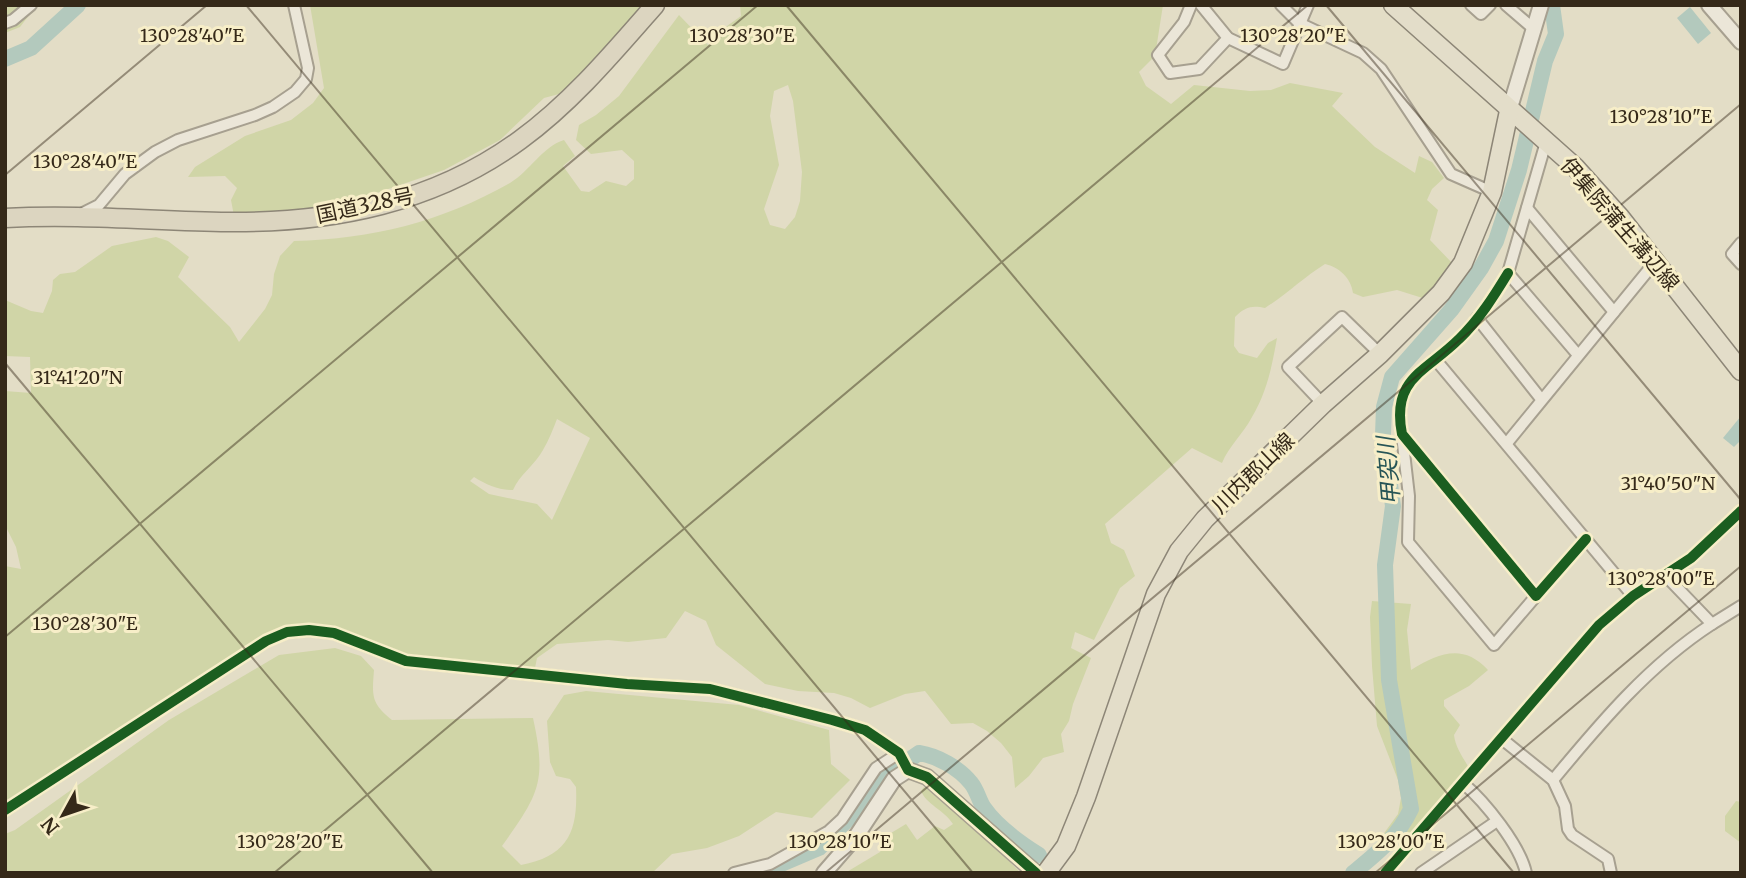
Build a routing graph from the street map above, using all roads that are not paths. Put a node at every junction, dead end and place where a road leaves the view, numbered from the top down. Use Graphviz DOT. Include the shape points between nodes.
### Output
graph roads {
  1 [pos="31,5"];
  2 [pos="294,5"];
  3 [pos="654,5"];
  4 [pos="1191,5"];
  5 [pos="1201,5"];
  6 [pos="1280,5"];
  7 [pos="1308,5"];
  8 [pos="1393,5"];
  9 [pos="1471,5"];
  10 [pos="1490,5"];
  11 [pos="1506,5"];
  12 [pos="1541,5"];
  13 [pos="1709,5"];
  14 [pos="5,23"];
  15 [pos="1299,23"];
  16 [pos="1535,30"];
  17 [pos="1228,38"];
  18 [pos="1739,38"];
  19 [pos="1509,111"];
  20 [pos="1545,140"];
  21 [pos="1492,192"];
  22 [pos="1527,208"];
  23 [pos="73,217"];
  24 [pos="5,218"];
  25 [pos="1741,243"];
  26 [pos="1655,262"];
  27 [pos="1741,264"];
  28 [pos="1508,273"];
  29 [pos="1614,312"];
  30 [pos="1477,318"];
  31 [pos="1380,354"];
  32 [pos="1578,355"];
  33 [pos="1435,359"];
  34 [pos="1741,370"];
  35 [pos="1541,399"];
  36 [pos="1324,404"];
  37 [pos="1402,434"];
  38 [pos="1507,443"];
  39 [pos="1741,511"];
  40 [pos="1586,539"];
  41 [pos="1665,576"];
  42 [pos="1536,596"];
  43 [pos="1633,596"];
  44 [pos="1741,606"];
  45 [pos="1712,624"];
  46 [pos="1502,739"];
  47 [pos="899,754"];
  48 [pos="908,769"];
  49 [pos="1553,780"];
  50 [pos="1463,783"];
  51 [pos="5,810"];
  52 [pos="1497,821"];
  53 [pos="734,873"];
  54 [pos="824,873"];
  55 [pos="1036,873"];
  56 [pos="1046,873"];
  57 [pos="1385,873"];
  58 [pos="1421,873"];
  59 [pos="1527,873"];
  60 [pos="1611,873"];
  1 -- 14 [label="street"];
  2 -- 23 [label="street" via="309,68 295,92 255,115 155,152 125,174 99,205"];
  3 -- 23 [label="highway, 国道328号" via="583,84 520,140 471,171 411,197 354,212 296,219 231,222"];
  4 -- 17 [label="street" via="1184,22 1158,55 1170,74 1199,69"];
  5 -- 17 [label="street"];
  6 -- 15 [label="street"];
  7 -- 15 [label="street"];
  8 -- 19 [label="main road, 伊集院蒲生溝辺線"];
  9 -- 10 [label="street" via="1481,14"];
  11 -- 16 [label="street"];
  12 -- 16 [label="street"];
  13 -- 18 [label="street"];
  15 -- 17 [label="street" via="1283,64"];
  15 -- 21 [label="street" via="1363,53 1381,69 1451,174"];
  16 -- 19 [label="street"];
  19 -- 20 [label="main road, 伊集院蒲生溝辺線"];
  19 -- 21 [label="main road, 川内郡山線"];
  20 -- 22 [label="street"];
  20 -- 26 [label="main road, 伊集院蒲生溝辺線" via="1594,187"];
  21 -- 31 [label="main road, 川内郡山線" via="1463,263 1441,293"];
  22 -- 28 [label="street"];
  22 -- 29 [label="street"];
  23 -- 24 [label="highway, 国道328号"];
  25 -- 27 [label="street" via="1732,254"];
  26 -- 29 [label="street"];
  26 -- 34 [label="main road, 伊集院蒲生溝辺線"];
  28 -- 30 [label="street"];
  28 -- 32 [label="street"];
  29 -- 32 [label="street"];
  30 -- 33 [label="street"];
  30 -- 35 [label="street"];
  31 -- 36 [label="main road, 川内郡山線"];
  31 -- 36 [label="street" via="1342,317 1288,368"];
  32 -- 35 [label="street"];
  33 -- 37 [label="street" via="1409,383 1400,400"];
  33 -- 38 [label="street"];
  35 -- 38 [label="street"];
  36 -- 56 [label="main road, 川内郡山線" via="1205,519 1179,551 1156,594 1066,846"];
  37 -- 42 [label="street"];
  37 -- 42 [label="street" via="1409,496 1408,542 1494,645"];
  38 -- 40 [label="street"];
  39 -- 41 [label="street" via="1707,545"];
  40 -- 42 [label="street"];
  40 -- 43 [label="street"];
  41 -- 43 [label="street"];
  41 -- 45 [label="street"];
  43 -- 46 [label="street" via="1599,625"];
  44 -- 45 [label="street"];
  45 -- 49 [label="street" via="1672,652 1608,713"];
  46 -- 49 [label="street"];
  46 -- 50 [label="street"];
  47 -- 48 [label="street"];
  47 -- 51 [label="street" via="865,730 710,689 406,661 334,633 309,630 286,632 266,641"];
  47 -- 53 [label="street" via="876,768 829,831 770,864"];
  48 -- 54 [label="street" via="894,779 857,835"];
  48 -- 55 [label="street" via="927,776"];
  49 -- 60 [label="street" via="1572,835 1608,859"];
  50 -- 52 [label="street"];
  50 -- 57 [label="street"];
  52 -- 58 [label="street"];
  52 -- 59 [label="street" via="1523,859"];
}
